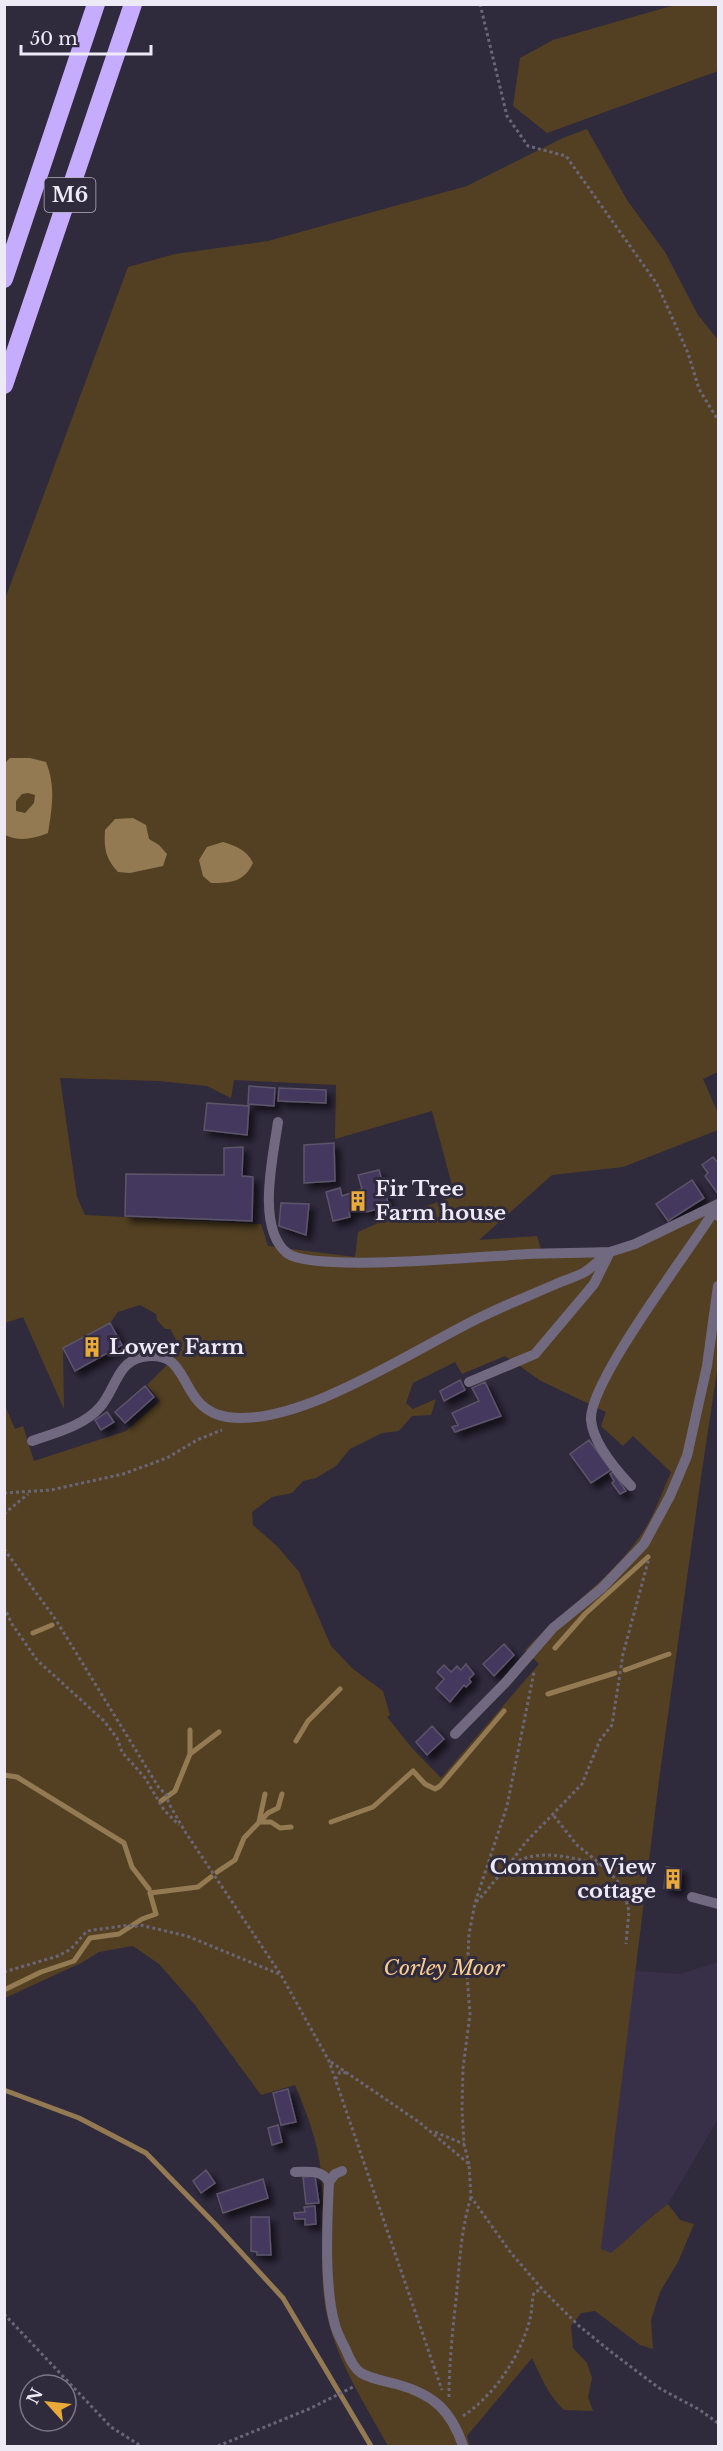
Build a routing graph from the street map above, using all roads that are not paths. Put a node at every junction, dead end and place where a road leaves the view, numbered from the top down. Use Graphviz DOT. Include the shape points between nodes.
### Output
graph roads {
  1 [pos="96,4"];
  2 [pos="133,4"];
  3 [pos="4,279"];
  4 [pos="4,385"];
  5 [pos="278,1122"];
  6 [pos="718,1204"];
  7 [pos="718,1216"];
  8 [pos="610,1252"];
  9 [pos="718,1286"];
  10 [pos="469,1382"];
  11 [pos="32,1442"];
  12 [pos="631,1486"];
  13 [pos="454,1734"];
  14 [pos="692,1897"];
  15 [pos="718,1904"];
  16 [pos="342,2171"];
  17 [pos="295,2172"];
  18 [pos="329,2182"];
  19 [pos="463,2446"];
  1 -- 3 [label="highway, M6"];
  2 -- 4 [label="highway, M6"];
  5 -- 8 [label="lane" via="270,1227 294,1257 330,1263"];
  6 -- 7 [label="lane"];
  6 -- 8 [label="lane" via="634,1245"];
  6 -- 12 [label="lane" via="626,1345 592,1407 594,1433 612,1466"];
  8 -- 10 [label="lane" via="594,1284 535,1354"];
  8 -- 11 [label="lane" via="584,1272 482,1317 378,1373 311,1402 250,1418 208,1411 192,1394 176,1364 158,1355 134,1359 123,1368 99,1408 82,1421"];
  9 -- 13 [label="lane" via="707,1366 687,1456 644,1544 625,1567 553,1628"];
  14 -- 15 [label="lane"];
  16 -- 18 [label="lane"];
  17 -- 18 [label="lane" via="315,2172"];
  18 -- 19 [label="lane" via="329,2295 335,2326 350,2359 359,2372 373,2379 414,2389 431,2398 451,2418"];
}
